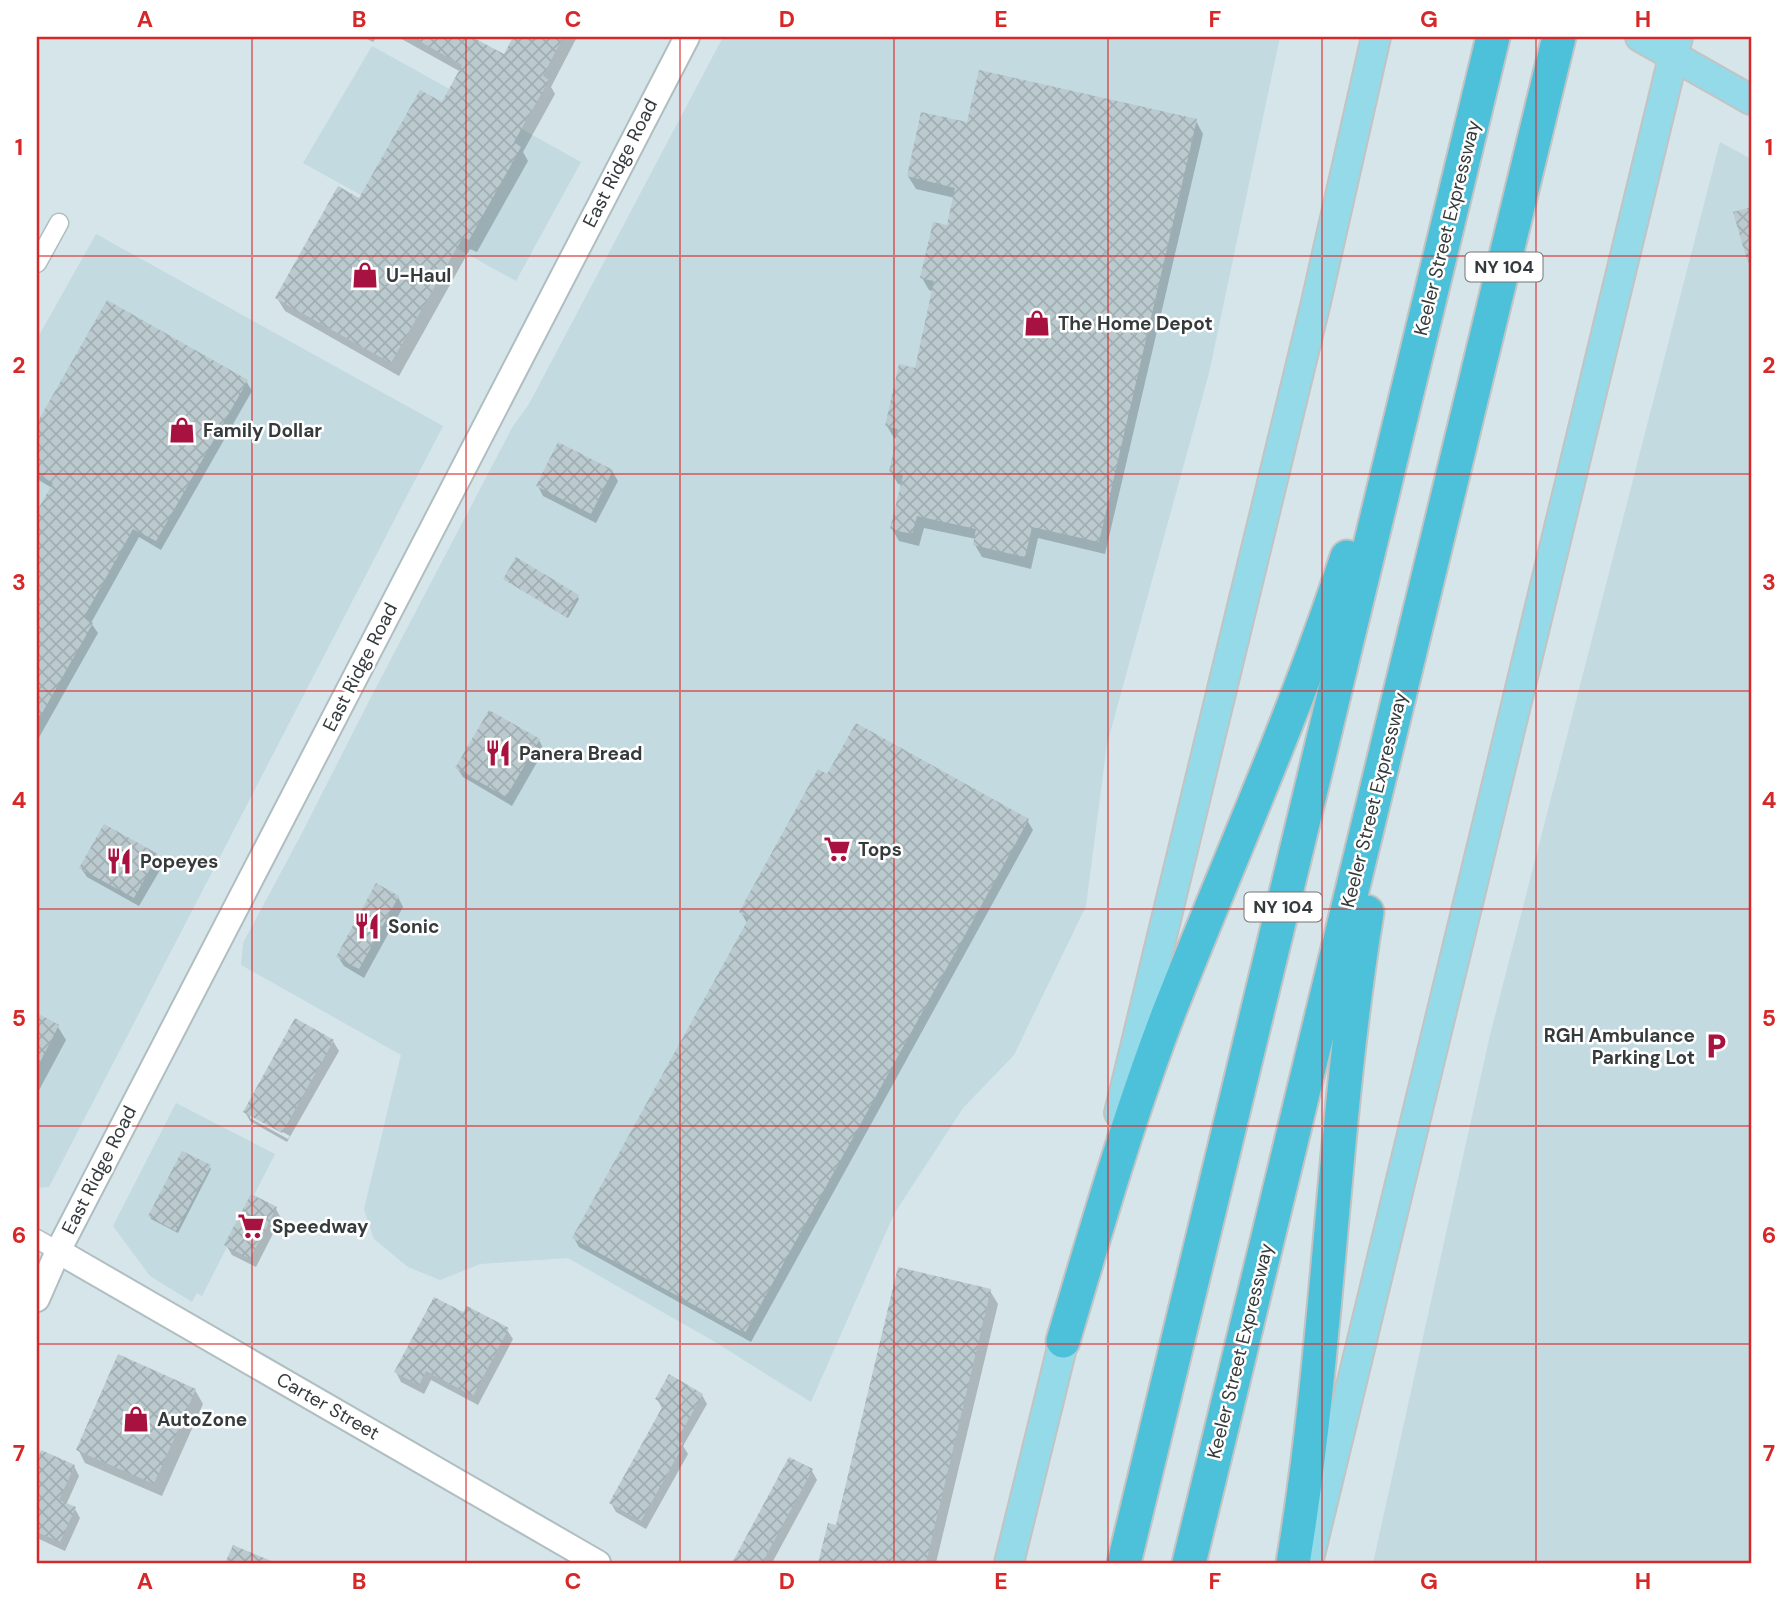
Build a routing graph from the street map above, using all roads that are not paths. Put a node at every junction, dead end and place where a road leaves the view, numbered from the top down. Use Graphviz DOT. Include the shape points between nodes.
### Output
graph roads {
  1 [pos="687,37"];
  2 [pos="1376,37"];
  3 [pos="1493,37"];
  4 [pos="1559,37"];
  5 [pos="1640,37"];
  6 [pos="1676,46"];
  7 [pos="1751,100"];
  8 [pos="59,223"];
  9 [pos="1441,250"];
  10 [pos="37,262"];
  11 [pos="1448,496"];
  12 [pos="47,1245"];
  13 [pos="37,1299"];
  14 [pos="1063,1341"];
  15 [pos="598,1563"];
  16 [pos="1009,1563"];
  17 [pos="1125,1563"];
  18 [pos="1189,1563"];
  19 [pos="1293,1563"];
  20 [pos="1308,1563"];
  1 -- 12 [label="main road, East Ridge Road"];
  2 -- 14 [label="main road" via="1316,302"];
  3 -- 9 [label="highway, Keeler Street Expressway / NY 104"];
  4 -- 11 [label="highway, Keeler Street Expressway / NY 104"];
  5 -- 6 [label="main road"];
  6 -- 7 [label="main road"];
  6 -- 20 [label="main road"];
  8 -- 10 [label="street"];
  9 -- 14 [label="highway" via="1337,589 1151,1062"];
  9 -- 17 [label="highway, Keeler Street Expressway / NY 104"];
  11 -- 18 [label="highway, Keeler Street Expressway / NY 104"];
  11 -- 19 [label="highway" via="1358,972 1310,1447"];
  12 -- 13 [label="main road, East Ridge Road"];
  12 -- 15 [label="main road, Carter Street"];
  14 -- 16 [label="main road"];
}
